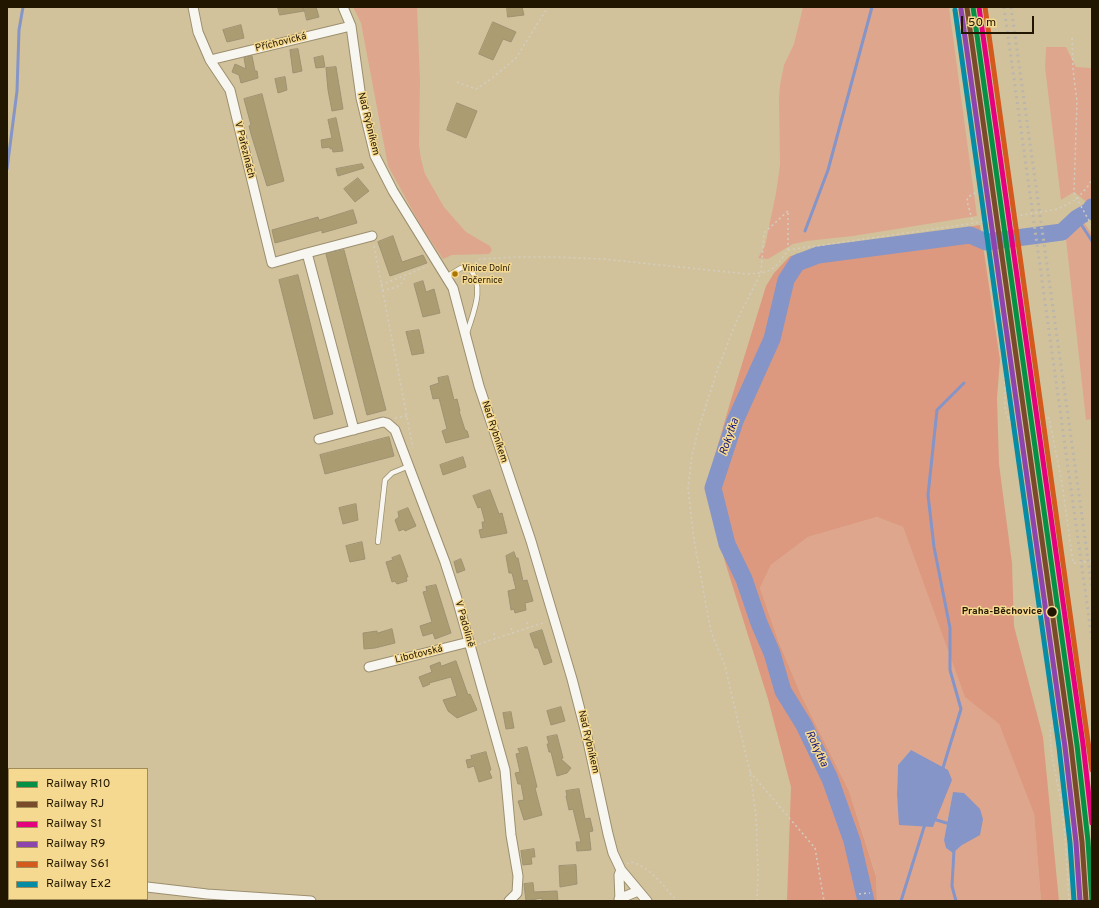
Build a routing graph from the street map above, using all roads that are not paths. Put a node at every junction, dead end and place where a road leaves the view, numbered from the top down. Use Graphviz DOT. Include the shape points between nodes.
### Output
graph roads {
  1 [pos="193,7"];
  2 [pos="344,7"];
  3 [pos="351,26"];
  4 [pos="210,60"];
  5 [pos="372,236"];
  6 [pos="307,253"];
  7 [pos="446,277"];
  8 [pos="466,336"];
  9 [pos="354,430"];
  10 [pos="319,439"];
  11 [pos="409,466"];
  12 [pos="378,542"];
  13 [pos="473,643"];
  14 [pos="369,667"];
  15 [pos="621,870"];
  16 [pos="148,887"];
  17 [pos="638,891"];
  18 [pos="620,900"];
  19 [pos="311,901"];
  20 [pos="509,901"];
  21 [pos="648,901"];
  1 -- 4 [label="street, V Pařezinách" via="198,32"];
  2 -- 3 [label="street, Nad Rybníkem"];
  3 -- 4 [label="street, Příchovická"];
  3 -- 7 [label="street, Nad Rybníkem" via="361,98 375,156 393,191"];
  4 -- 6 [label="street, V Pařezinách" via="230,90 272,263"];
  5 -- 6 [label="street, V Pařezinách"];
  6 -- 9 [label="street"];
  7 -- 8 [label="street, Nad Rybníkem" via="453,288"];
  7 -- 8 [label="lane" via="461,268 469,268 475,274 478,286 476,300"];
  8 -- 15 [label="street, Nad Rybníkem" via="479,386 531,541 572,679 608,834"];
  9 -- 10 [label="street, V Padolině"];
  9 -- 11 [label="street, V Padolině" via="387,423 395,430"];
  11 -- 12 [label="lane" via="392,473 385,480"];
  11 -- 13 [label="street, V Padolině"];
  13 -- 14 [label="street, Libotovská"];
  13 -- 20 [label="street, V Padolině" via="505,770 518,876 517,893"];
  15 -- 17 [label="street, Nad Rybníkem"];
  15 -- 18 [label="street, Nad Rybníkem"];
  16 -- 19 [label="street"];
  17 -- 18 [label="street"];
  17 -- 21 [label="street, Nad Rybníkem"];
}
